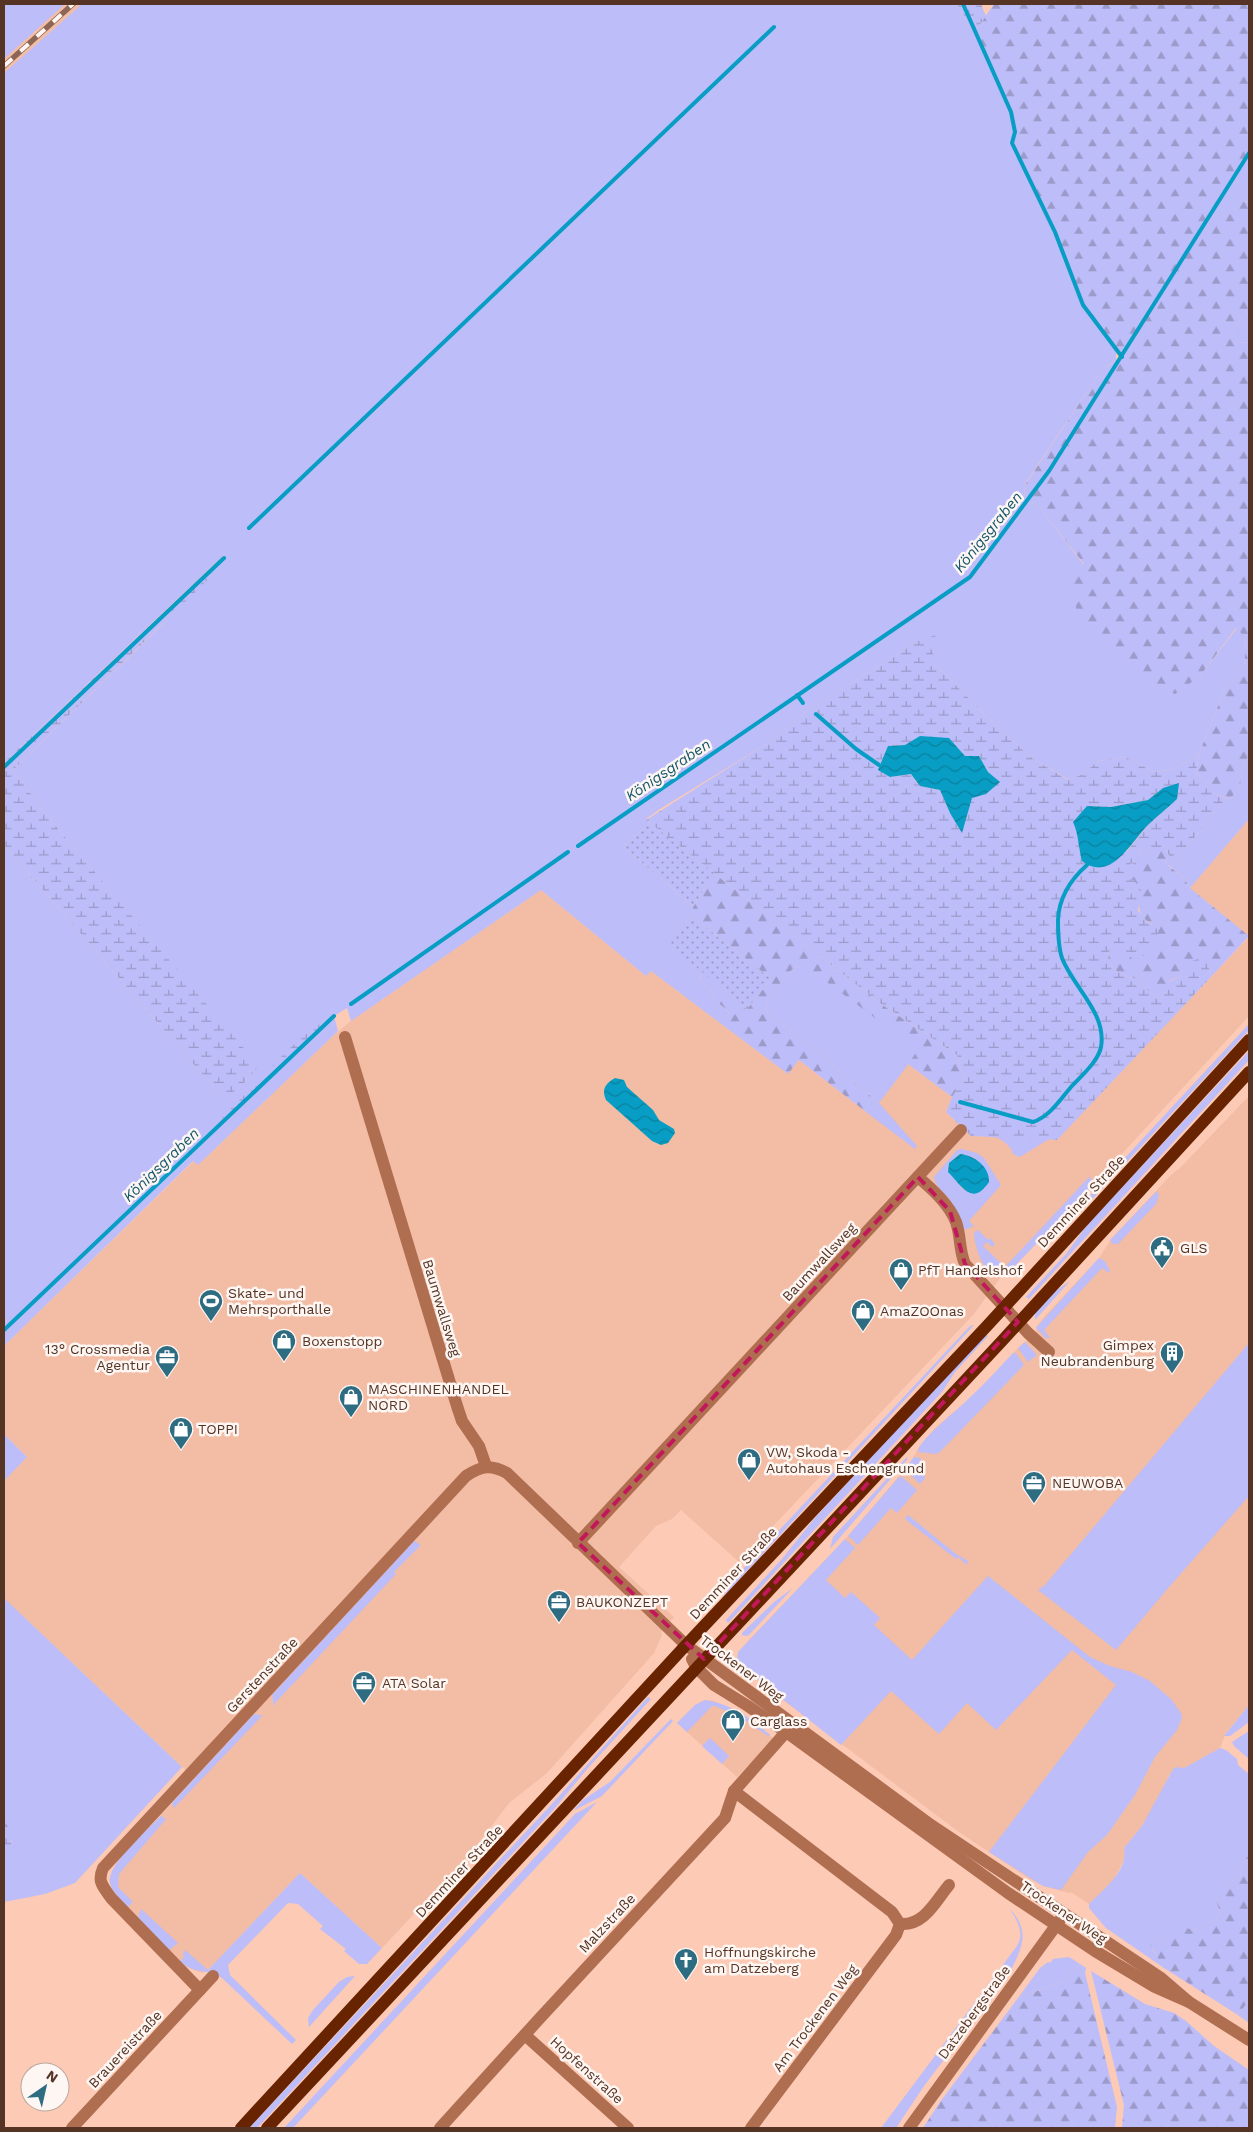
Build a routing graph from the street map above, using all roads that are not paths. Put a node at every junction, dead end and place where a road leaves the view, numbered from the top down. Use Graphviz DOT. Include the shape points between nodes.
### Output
graph roads {
  1 [pos="345,1037"];
  2 [pos="1249,1040"];
  3 [pos="1249,1072"];
  4 [pos="961,1130"];
  5 [pos="918,1177"];
  6 [pos="1004,1306"];
  7 [pos="1018,1322"];
  8 [pos="1049,1352"];
  9 [pos="486,1466"];
  10 [pos="578,1543"];
  11 [pos="686,1645"];
  12 [pos="700,1663"];
  13 [pos="786,1732"];
  14 [pos="734,1791"];
  15 [pos="949,1885"];
  16 [pos="1064,1914"];
  17 [pos="900,1924"];
  18 [pos="1056,1925"];
  19 [pos="213,1976"];
  20 [pos="200,1990"];
  21 [pos="1189,2002"];
  22 [pos="525,2034"];
  23 [pos="1249,2040"];
  24 [pos="72,2128"];
  25 [pos="241,2128"];
  26 [pos="267,2128"];
  27 [pos="440,2128"];
  28 [pos="628,2128"];
  29 [pos="751,2128"];
  30 [pos="909,2128"];
  1 -- 9 [label="street, Baumwallsweg" via="462,1422 480,1446"];
  2 -- 6 [label="main road, Demminer Straße"];
  3 -- 7 [label="main road"];
  4 -- 5 [label="street, Baumwallsweg"];
  5 -- 6 [label="street" via="950,1211 956,1223 965,1264"];
  5 -- 10 [label="street, Baumwallsweg"];
  6 -- 7 [label="street"];
  6 -- 11 [label="main road, Demminer Straße"];
  7 -- 8 [label="street"];
  7 -- 12 [label="main road"];
  9 -- 10 [label="street" via="507,1473"];
  9 -- 20 [label="street, Gerstenstraße" via="466,1476 103,1868 101,1883 111,1898"];
  10 -- 11 [label="street"];
  11 -- 12 [label="street, Trockener Weg"];
  11 -- 25 [label="main road, Demminer Straße"];
  12 -- 13 [label="street, Trockener Weg" via="714,1685"];
  12 -- 16 [label="street, Trockener Weg"];
  12 -- 26 [label="main road"];
  13 -- 14 [label="street, Malzstraße"];
  13 -- 18 [label="street, Trockener Weg"];
  14 -- 17 [label="street" via="892,1912"];
  14 -- 22 [label="street, Malzstraße" via="726,1818"];
  15 -- 17 [label="street" via="919,1921"];
  16 -- 18 [label="street, Datzebergstraße"];
  16 -- 21 [label="street, Trockener Weg" via="1161,1978"];
  17 -- 29 [label="street, Am Trockenen Weg" via="896,1935"];
  18 -- 21 [label="street, Trockener Weg" via="1155,1987"];
  18 -- 30 [label="street, Datzebergstraße"];
  19 -- 20 [label="street, Brauereistraße"];
  20 -- 24 [label="street, Brauereistraße"];
  21 -- 23 [label="street, Trockener Weg"];
  22 -- 27 [label="street, Malzstraße"];
  22 -- 28 [label="street, Hopfenstraße"];
}
